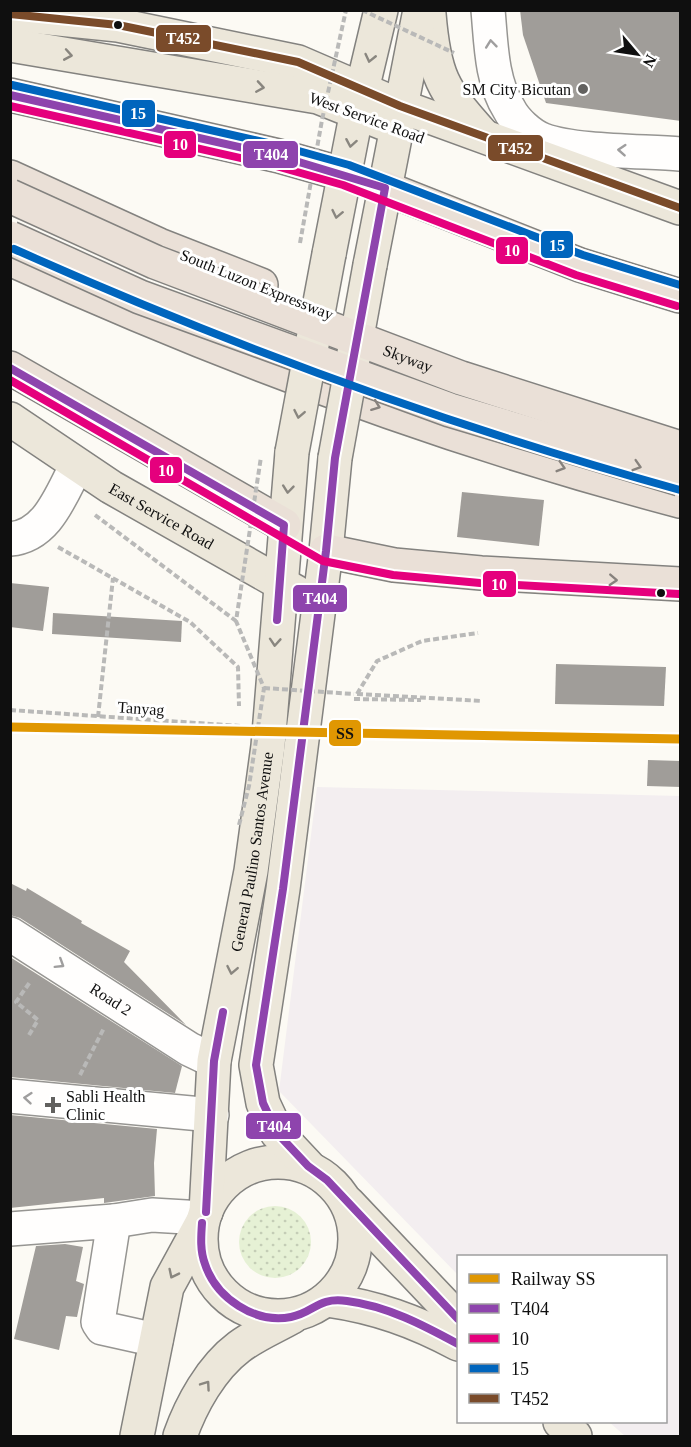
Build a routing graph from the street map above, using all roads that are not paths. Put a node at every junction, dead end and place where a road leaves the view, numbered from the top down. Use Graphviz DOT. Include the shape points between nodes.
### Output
graph roads {
  1 [pos="381,10"];
  2 [pos="420,10"];
  3 [pos="429,10"];
  4 [pos="488,10"];
  5 [pos="10,14"];
  6 [pos="10,45"];
  7 [pos="10,95"];
  8 [pos="359,100"];
  9 [pos="398,117"];
  10 [pos="486,138"];
  11 [pos="681,154"];
  12 [pos="346,175"];
  13 [pos="10,177"];
  14 [pos="385,188"];
  15 [pos="10,196"];
  16 [pos="681,210"];
  17 [pos="10,238"];
  18 [pos="10,259"];
  19 [pos="681,296"];
  20 [pos="10,368"];
  21 [pos="10,419"];
  22 [pos="681,434"];
  23 [pos="681,448"];
  24 [pos="77,465"];
  25 [pos="681,479"];
  26 [pos="681,501"];
  27 [pos="284,525"];
  28 [pos="22,536"];
  29 [pos="326,551"];
  30 [pos="279,584"];
  31 [pos="681,584"];
  32 [pos="319,603"];
  33 [pos="10,934"];
  34 [pos="214,1061"];
  35 [pos="10,1096"];
  36 [pos="212,1115"];
  37 [pos="308,1166"];
  38 [pos="343,1196"];
  39 [pos="204,1218"];
  40 [pos="114,1221"];
  41 [pos="10,1229"];
  42 [pos="327,1300"];
  43 [pos="292,1317"];
  44 [pos="457,1317"];
  45 [pos="156,1340"];
  46 [pos="457,1343"];
  47 [pos="561,1423"];
  48 [pos="137,1437"];
  49 [pos="180,1437"];
  50 [pos="575,1437"];
  1 -- 8 [label="main road, General Paulino Santos Avenue, one-way"];
  2 -- 9 [label="main road, General Paulino Santos Avenue"];
  3 -- 10 [label="main road" via="432,54 441,79 453,102"];
  11 -- 4 [label="street, one-way" via="541,140 518,122 508,108 493,65"];
  5 -- 8 [label="main road, West Service Road" via="118,25 298,62"];
  6 -- 8 [label="main road, West Service Road, one-way" via="318,97"];
  7 -- 12 [label="highway"];
  8 -- 9 [label="main road, West Service Road"];
  8 -- 12 [label="main road, General Paulino Santos Avenue, one-way"];
  9 -- 10 [label="main road, West Service Road"];
  9 -- 14 [label="main road, General Paulino Santos Avenue"];
  9 -- 16 [label="main road, West Service Road" via="599,199"];
  10 -- 16 [label="main road, West Service Road"];
  12 -- 14 [label="main road"];
  12 -- 27 [label="main road, General Paulino Santos Avenue, one-way, bridge" via="292,452"];
  13 -- 22 [label="highway, South Luzon Expressway" via="159,245 453,361"];
  14 -- 19 [label="highway" via="580,265"];
  14 -- 29 [label="main road, General Paulino Santos Avenue, bridge" via="335,458"];
  15 -- 23 [label="highway, Skyway, bridge" via="155,262 461,378"];
  17 -- 25 [label="highway, one-way, bridge" via="140,297 450,410"];
  18 -- 26 [label="highway, one-way" via="131,314 447,433"];
  20 -- 27 [label="highway"];
  21 -- 24 [label="main road, East Service Road"];
  24 -- 28 [label="street" via="49,517"];
  24 -- 30 [label="main road, East Service Road"];
  27 -- 29 [label="main road"];
  27 -- 30 [label="main road, General Paulino Santos Avenue"];
  29 -- 31 [label="highway, one-way" via="405,566"];
  29 -- 32 [label="main road, General Paulino Santos Avenue"];
  30 -- 32 [label="main road, East Service Road"];
  30 -- 34 [label="main road, General Paulino Santos Avenue, one-way" via="255,727 251,872"];
  32 -- 37 [label="main road, General Paulino Santos Avenue" via="283,890 256,1065 263,1103 277,1133"];
  33 -- 34 [label="street, Road 2, one-way" via="189,1049"];
  34 -- 36 [label="main road, General Paulino Santos Avenue"];
  36 -- 35 [label="street, one-way"];
  36 -- 39 [label="main road, General Paulino Santos Avenue"];
  37 -- 38 [label="main road"];
  37 -- 39 [label="main road" via="282,1161 256,1164 232,1176 214,1194"];
  38 -- 42 [label="main road" via="355,1226 356,1248 347,1277"];
  38 -- 44 [label="main road"];
  39 -- 40 [label="street" via="152,1215"];
  39 -- 43 [label="main road" via="200,1244 206,1270 220,1292 241,1308 266,1317"];
  39 -- 45 [label="main road, General Paulino Santos Avenue, one-way" via="167,1287"];
  40 -- 41 [label="street"];
  40 -- 45 [label="street" via="98,1322 102,1328"];
  42 -- 43 [label="main road"];
  42 -- 46 [label="main road" via="395,1314"];
  49 -- 43 [label="main road, one-way" via="189,1410 237,1348"];
  45 -- 48 [label="main road, General Paulino Santos Avenue"];
  47 -- 50 [label="main road"];
}
